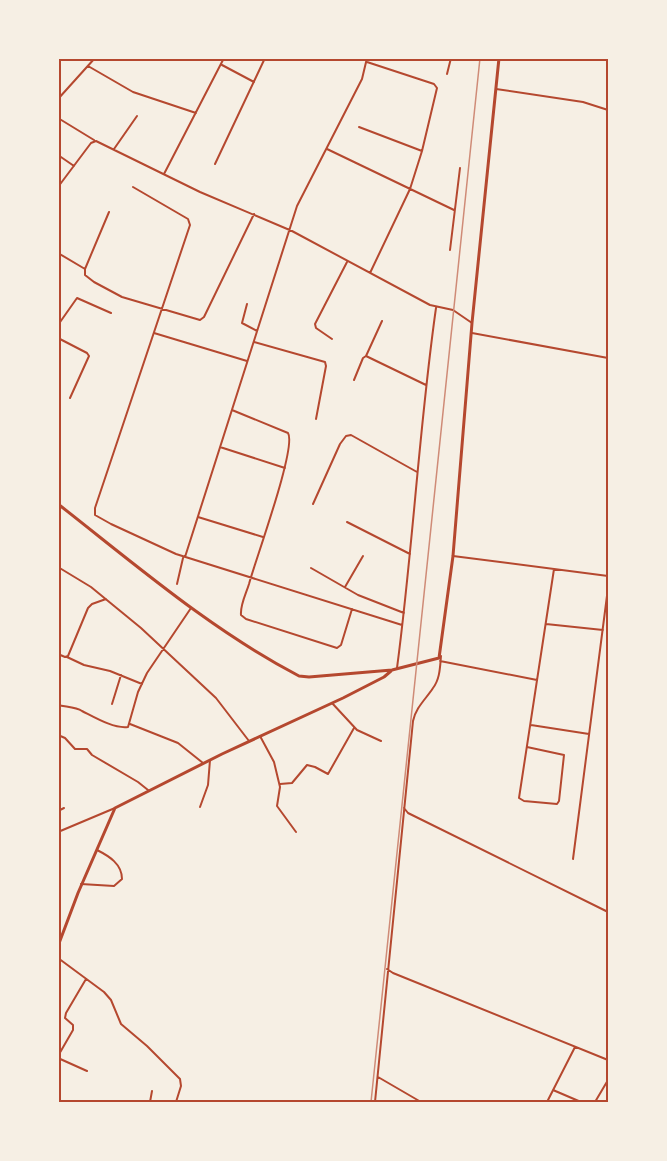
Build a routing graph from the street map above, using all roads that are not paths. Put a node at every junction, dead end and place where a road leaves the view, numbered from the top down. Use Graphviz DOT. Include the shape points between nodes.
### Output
graph roads {
  1 [pos="95,58"];
  2 [pos="224,58"];
  3 [pos="265,58"];
  4 [pos="451,58"];
  5 [pos="499,58"];
  6 [pos="367,60"];
  7 [pos="222,65"];
  8 [pos="88,66"];
  9 [pos="447,74"];
  10 [pos="254,82"];
  11 [pos="496,89"];
  12 [pos="58,99"];
  13 [pos="609,110"];
  14 [pos="196,113"];
  15 [pos="137,116"];
  16 [pos="58,118"];
  17 [pos="359,127"];
  18 [pos="96,141"];
  19 [pos="326,148"];
  20 [pos="114,149"];
  21 [pos="422,151"];
  22 [pos="58,155"];
  23 [pos="215,164"];
  24 [pos="74,166"];
  25 [pos="460,168"];
  26 [pos="164,174"];
  27 [pos="58,178"];
  28 [pos="63,181"];
  29 [pos="58,186"];
  30 [pos="133,187"];
  31 [pos="410,189"];
  32 [pos="454,210"];
  33 [pos="109,212"];
  34 [pos="254,214"];
  35 [pos="290,230"];
  36 [pos="450,250"];
  37 [pos="58,253"];
  38 [pos="348,261"];
  39 [pos="85,269"];
  40 [pos="370,273"];
  41 [pos="247,304"];
  42 [pos="436,307"];
  43 [pos="162,308"];
  44 [pos="111,313"];
  45 [pos="382,321"];
  46 [pos="472,323"];
  47 [pos="58,325"];
  48 [pos="257,330"];
  49 [pos="154,333"];
  50 [pos="472,333"];
  51 [pos="58,338"];
  52 [pos="332,339"];
  53 [pos="253,342"];
  54 [pos="366,356"];
  55 [pos="609,358"];
  56 [pos="247,361"];
  57 [pos="354,380"];
  58 [pos="426,385"];
  59 [pos="70,398"];
  60 [pos="232,410"];
  61 [pos="316,419"];
  62 [pos="220,447"];
  63 [pos="285,468"];
  64 [pos="417,472"];
  65 [pos="58,504"];
  66 [pos="313,504"];
  67 [pos="198,517"];
  68 [pos="347,522"];
  69 [pos="263,537"];
  70 [pos="410,554"];
  71 [pos="363,556"];
  72 [pos="453,556"];
  73 [pos="184,557"];
  74 [pos="58,567"];
  75 [pos="311,568"];
  76 [pos="554,569"];
  77 [pos="609,576"];
  78 [pos="250,578"];
  79 [pos="177,584"];
  80 [pos="345,587"];
  81 [pos="609,588"];
  82 [pos="106,599"];
  83 [pos="191,607"];
  84 [pos="352,609"];
  85 [pos="404,613"];
  86 [pos="607,616"];
  87 [pos="546,624"];
  88 [pos="402,625"];
  89 [pos="603,630"];
  90 [pos="163,648"];
  91 [pos="58,654"];
  92 [pos="441,656"];
  93 [pos="67,657"];
  94 [pos="440,661"];
  95 [pos="397,668"];
  96 [pos="392,670"];
  97 [pos="121,675"];
  98 [pos="537,680"];
  99 [pos="142,684"];
  100 [pos="332,703"];
  101 [pos="112,704"];
  102 [pos="58,705"];
  103 [pos="129,723"];
  104 [pos="531,725"];
  105 [pos="354,728"];
  106 [pos="589,734"];
  107 [pos="58,735"];
  108 [pos="260,736"];
  109 [pos="249,741"];
  110 [pos="381,741"];
  111 [pos="527,747"];
  112 [pos="210,760"];
  113 [pos="203,763"];
  114 [pos="279,784"];
  115 [pos="148,790"];
  116 [pos="200,807"];
  117 [pos="64,808"];
  118 [pos="115,808"];
  119 [pos="404,808"];
  120 [pos="58,811"];
  121 [pos="58,832"];
  122 [pos="296,832"];
  123 [pos="96,850"];
  124 [pos="573,860"];
  125 [pos="81,884"];
  126 [pos="609,912"];
  127 [pos="58,946"];
  128 [pos="58,958"];
  129 [pos="387,969"];
  130 [pos="86,978"];
  131 [pos="575,1047"];
  132 [pos="60,1049"];
  133 [pos="58,1057"];
  134 [pos="609,1060"];
  135 [pos="87,1071"];
  136 [pos="378,1077"];
  137 [pos="609,1080"];
  138 [pos="553,1090"];
  139 [pos="152,1091"];
  140 [pos="150,1102"];
  141 [pos="176,1102"];
  142 [pos="375,1102"];
  143 [pos="421,1102"];
  144 [pos="547,1102"];
  145 [pos="580,1102"];
  146 [pos="595,1102"];
  1 -- 8 [label="street"];
  2 -- 7 [label="street"];
  3 -- 10 [label="street"];
  4 -- 9 [label="street"];
  5 -- 11 [label="main road"];
  6 -- 19 [label="street" via="362,79"];
  6 -- 21 [label="street" via="436,86"];
  7 -- 10 [label="street"];
  7 -- 14 [label="street"];
  8 -- 12 [label="street"];
  8 -- 14 [label="street" via="133,92"];
  10 -- 23 [label="street"];
  11 -- 13 [label="street" via="583,102"];
  11 -- 46 [label="main road"];
  14 -- 26 [label="street"];
  15 -- 20 [label="street"];
  16 -- 18 [label="street"];
  17 -- 21 [label="street"];
  18 -- 20 [label="street"];
  18 -- 24 [label="street"];
  19 -- 31 [label="street"];
  19 -- 35 [label="street" via="301,195"];
  20 -- 26 [label="street"];
  21 -- 31 [label="street"];
  22 -- 24 [label="street"];
  24 -- 28 [label="street"];
  25 -- 32 [label="street"];
  26 -- 34 [label="street"];
  27 -- 28 [label="street"];
  28 -- 29 [label="street"];
  30 -- 43 [label="street" via="190,222"];
  31 -- 32 [label="street"];
  31 -- 40 [label="street"];
  32 -- 36 [label="street"];
  33 -- 39 [label="street"];
  34 -- 35 [label="street"];
  34 -- 43 [label="street" via="202,319"];
  35 -- 38 [label="street"];
  35 -- 48 [label="street"];
  37 -- 39 [label="street"];
  38 -- 40 [label="street"];
  38 -- 52 [label="street" via="315,324"];
  39 -- 43 [label="street" via="88,278 113,293"];
  40 -- 42 [label="street"];
  41 -- 48 [label="street" via="242,323"];
  42 -- 46 [label="street" via="453,310"];
  42 -- 58 [label="street"];
  43 -- 49 [label="street"];
  44 -- 47 [label="street" via="77,298"];
  45 -- 54 [label="street"];
  46 -- 50 [label="main road"];
  48 -- 53 [label="street"];
  49 -- 56 [label="street"];
  49 -- 73 [label="street" via="94,512 111,524"];
  50 -- 55 [label="street"];
  50 -- 72 [label="main road"];
  51 -- 59 [label="street" via="89,356"];
  53 -- 56 [label="street"];
  53 -- 61 [label="street" via="325,362"];
  54 -- 57 [label="street"];
  54 -- 58 [label="street"];
  56 -- 60 [label="street"];
  58 -- 64 [label="street"];
  60 -- 62 [label="street"];
  60 -- 63 [label="street" via="288,433"];
  62 -- 63 [label="street"];
  62 -- 67 [label="street"];
  63 -- 69 [label="street"];
  64 -- 66 [label="street" via="346,435"];
  64 -- 70 [label="street"];
  65 -- 83 [label="main road"];
  67 -- 69 [label="street"];
  67 -- 73 [label="street"];
  68 -- 70 [label="street"];
  69 -- 78 [label="street"];
  70 -- 85 [label="street"];
  71 -- 80 [label="street"];
  72 -- 76 [label="street"];
  72 -- 92 [label="main road"];
  73 -- 78 [label="street"];
  73 -- 79 [label="street"];
  74 -- 82 [label="street"];
  75 -- 80 [label="street"];
  76 -- 77 [label="street"];
  76 -- 87 [label="street"];
  78 -- 84 [label="street"];
  78 -- 84 [label="street" via="240,613 246,620 337,648"];
  80 -- 85 [label="street"];
  81 -- 86 [label="street"];
  82 -- 90 [label="street"];
  82 -- 93 [label="street" via="88,608"];
  83 -- 90 [label="street"];
  83 -- 96 [label="main road" via="240,643 299,676"];
  84 -- 88 [label="street"];
  85 -- 88 [label="street"];
  86 -- 89 [label="street"];
  87 -- 89 [label="street"];
  87 -- 98 [label="street"];
  88 -- 95 [label="street"];
  89 -- 106 [label="street"];
  90 -- 99 [label="street"];
  90 -- 109 [label="street" via="216,698"];
  91 -- 93 [label="street"];
  92 -- 94 [label="street"];
  92 -- 95 [label="main road"];
  93 -- 97 [label="street"];
  94 -- 98 [label="street"];
  94 -- 119 [label="street" via="434,687 414,715"];
  95 -- 96 [label="main road"];
  96 -- 100 [label="main road"];
  97 -- 99 [label="street"];
  97 -- 101 [label="street"];
  98 -- 104 [label="street"];
  99 -- 103 [label="street"];
  100 -- 105 [label="street"];
  100 -- 108 [label="main road"];
  102 -- 103 [label="street" via="80,709 121,727 128,727"];
  103 -- 113 [label="street" via="178,742"];
  104 -- 106 [label="street"];
  104 -- 111 [label="street"];
  105 -- 110 [label="street"];
  105 -- 114 [label="street" via="327,774 307,765 292,783"];
  106 -- 124 [label="street"];
  107 -- 115 [label="street" via="75,749 87,749"];
  108 -- 109 [label="main road"];
  108 -- 114 [label="street" via="274,762"];
  109 -- 112 [label="main road"];
  111 -- 111 [label="street" via="520,800 556,804 564,755"];
  112 -- 113 [label="main road"];
  112 -- 116 [label="street" via="208,785"];
  113 -- 115 [label="main road"];
  114 -- 122 [label="street" via="277,806"];
  115 -- 118 [label="main road"];
  117 -- 120 [label="street"];
  118 -- 121 [label="street"];
  118 -- 123 [label="main road"];
  119 -- 126 [label="street"];
  119 -- 129 [label="street"];
  123 -- 125 [label="main road"];
  123 -- 125 [label="street" via="112,858 122,879 114,886"];
  125 -- 127 [label="main road"];
  128 -- 130 [label="street"];
  129 -- 131 [label="street"];
  129 -- 136 [label="street"];
  130 -- 132 [label="street" via="66,1013 66,1020 74,1027"];
  130 -- 141 [label="street" via="108,997 121,1023 180,1079"];
  131 -- 134 [label="street"];
  131 -- 138 [label="street"];
  132 -- 133 [label="street"];
  133 -- 135 [label="street"];
  136 -- 142 [label="street"];
  136 -- 143 [label="street"];
  137 -- 146 [label="street"];
  138 -- 144 [label="street"];
  138 -- 145 [label="street"];
  139 -- 140 [label="street"];
}
